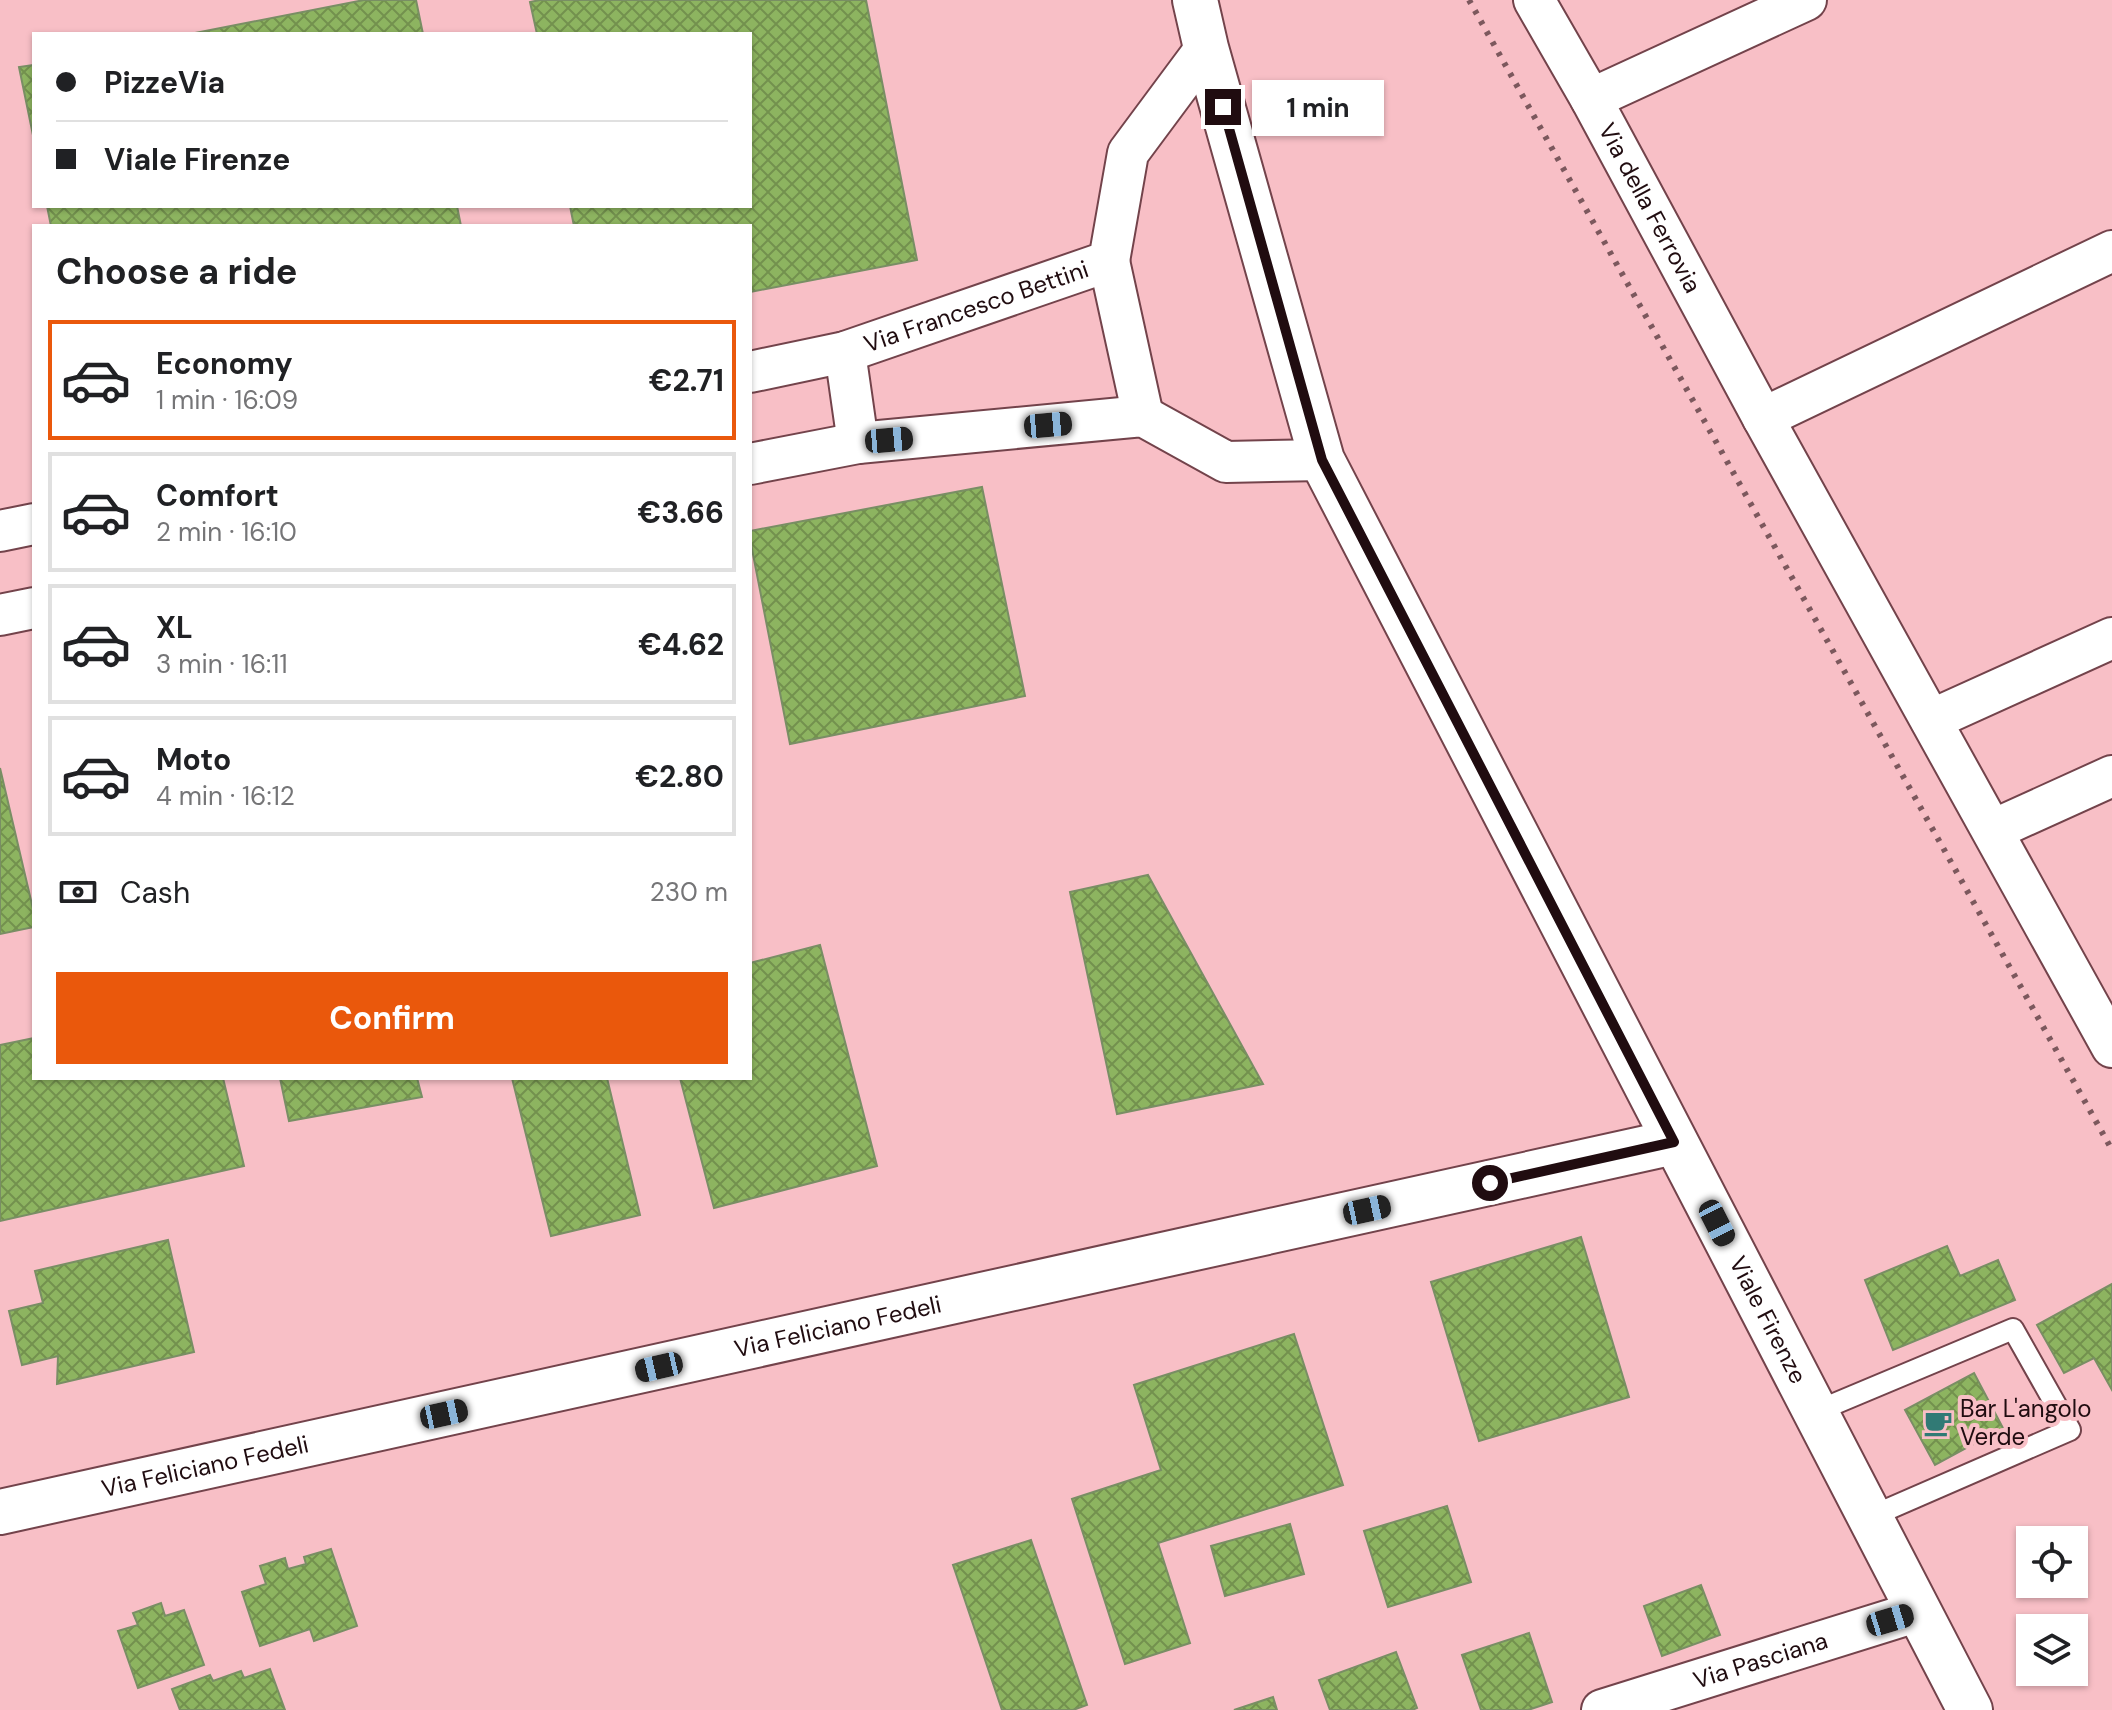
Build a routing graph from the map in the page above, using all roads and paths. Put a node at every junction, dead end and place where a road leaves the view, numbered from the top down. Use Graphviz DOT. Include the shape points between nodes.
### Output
graph roads {
  1 [pos="1195,0"];
  2 [pos="1534,0"];
  3 [pos="1806,0"];
  4 [pos="1206,48"];
  5 [pos="1591,99"];
  6 [pos="2112,251"];
  7 [pos="1109,261"];
  8 [pos="845,352"];
  9 [pos="752,372"];
  10 [pos="1143,416"];
  11 [pos="1763,418"];
  12 [pos="858,443"];
  13 [pos="1322,460"];
  14 [pos="752,464"];
  15 [pos="32,524"];
  16 [pos="0,531"];
  17 [pos="32,608"];
  18 [pos="0,615"];
  19 [pos="2112,638"];
  20 [pos="1931,720"];
  21 [pos="2112,776"];
  22 [pos="1993,830"];
  23 [pos="2112,1047"];
  24 [pos="1674,1142"];
  25 [pos="1815,1412"];
  26 [pos="0,1512"];
  27 [pos="1870,1517"];
  28 [pos="1919,1611"];
  29 [pos="1602,1710"];
  30 [pos="1970,1710"];
  1 -- 4 [label="main road, Viale Firenze"];
  2 -- 5 [label="street, Via della Ferrovia"];
  3 -- 5 [label="street"];
  4 -- 7 [label="street, Via Francesco Bettini" via="1128,153"];
  4 -- 13 [label="main road, Viale Firenze"];
  5 -- 11 [label="street, Via della Ferrovia"];
  6 -- 11 [label="street"];
  7 -- 8 [label="street, Via Francesco Bettini"];
  7 -- 10 [label="street, Via Francesco Bettini"];
  8 -- 9 [label="street, Via Francesco Bettini"];
  8 -- 12 [label="street, Via Francesco Bettini"];
  10 -- 12 [label="street"];
  10 -- 13 [label="street" via="1226,462"];
  11 -- 20 [label="street, Via della Ferrovia"];
  12 -- 14 [label="street"];
  13 -- 24 [label="main road, Viale Firenze"];
  15 -- 16 [label="street"];
  17 -- 18 [label="street"];
  19 -- 20 [label="street"];
  20 -- 22 [label="street, Via della Ferrovia"];
  21 -- 22 [label="street"];
  22 -- 23 [label="street, Via della Ferrovia"];
  24 -- 25 [label="main road, Viale Firenze"];
  24 -- 26 [label="main road, Via Feliciano Fedeli"];
  25 -- 27 [label="main road, Viale Firenze"];
  25 -- 27 [label="lane" via="2013,1329 2070,1430"];
  27 -- 28 [label="main road, Viale Firenze"];
  28 -- 29 [label="street, Via Pasciana"];
  28 -- 30 [label="main road, Viale Firenze"];
}
